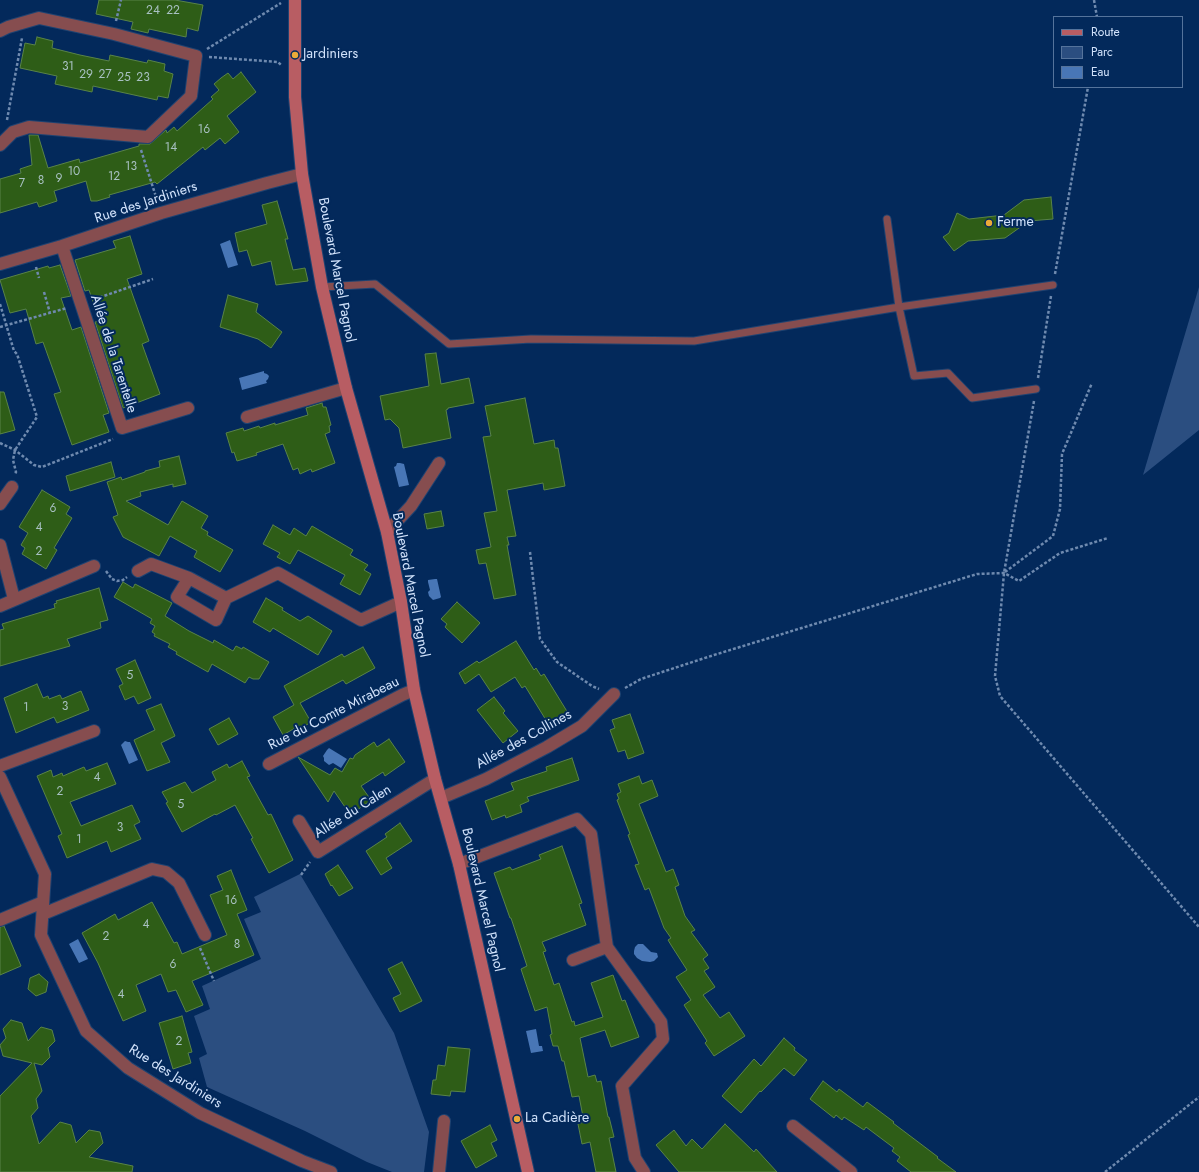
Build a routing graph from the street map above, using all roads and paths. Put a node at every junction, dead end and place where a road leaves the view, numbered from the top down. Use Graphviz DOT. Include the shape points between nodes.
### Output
graph roads {
  1 [pos="121,0"];
  2 [pos="286,0"];
  3 [pos="295,0"];
  4 [pos="1094,0"];
  5 [pos="1097,16"];
  6 [pos="25,22"];
  7 [pos="0,31"];
  8 [pos="114,34"];
  9 [pos="196,56"];
  10 [pos="295,76"];
  11 [pos="1088,88"];
  12 [pos="137,136"];
  13 [pos="2,143"];
  14 [pos="302,174"];
  15 [pos="161,213"];
  16 [pos="887,219"];
  17 [pos="62,246"];
  18 [pos="0,264"];
  19 [pos="1053,285"];
  20 [pos="322,287"];
  21 [pos="44,292"];
  22 [pos="0,304"];
  23 [pos="899,307"];
  24 [pos="50,312"];
  25 [pos="1092,383"];
  26 [pos="346,388"];
  27 [pos="1036,389"];
  28 [pos="188,408"];
  29 [pos="246,417"];
  30 [pos="122,428"];
  31 [pos="0,443"];
  32 [pos="15,450"];
  33 [pos="439,463"];
  34 [pos="12,487"];
  35 [pos="0,504"];
  36 [pos="387,532"];
  37 [pos="1108,538"];
  38 [pos="0,545"];
  39 [pos="530,552"];
  40 [pos="94,566"];
  41 [pos="1004,572"];
  42 [pos="133,573"];
  43 [pos="189,578"];
  44 [pos="226,598"];
  45 [pos="14,599"];
  46 [pos="401,602"];
  47 [pos="0,606"];
  48 [pos="414,690"];
  49 [pos="614,694"];
  50 [pos="94,731"];
  51 [pos="269,764"];
  52 [pos="0,766"];
  53 [pos="0,777"];
  54 [pos="435,779"];
  55 [pos="441,798"];
  56 [pos="299,821"];
  57 [pos="459,864"];
  58 [pos="43,908"];
  59 [pos="0,920"];
  60 [pos="1199,927"];
  61 [pos="205,935"];
  62 [pos="607,947"];
  63 [pos="573,960"];
  64 [pos="214,981"];
  65 [pos="1199,1097"];
  66 [pos="444,1121"];
  67 [pos="792,1126"];
  68 [pos="331,1172"];
  69 [pos="439,1172"];
  70 [pos="528,1172"];
  71 [pos="644,1172"];
  72 [pos="851,1172"];
  73 [pos="1105,1172"];
  1 -- 8 [label="path"];
  2 -- 9 [label="path"];
  3 -- 10 [label="street, Boulevard Marcel Pagnol"];
  4 -- 5 [label="path"];
  6 -- 7 [label="street"];
  6 -- 8 [label="street" via="39,18"];
  6 -- 13 [label="path"];
  8 -- 9 [label="street"];
  9 -- 10 [label="path" via="278,62"];
  9 -- 12 [label="street" via="191,96 148,137"];
  10 -- 14 [label="street, Boulevard Marcel Pagnol"];
  11 -- 19 [label="path"];
  12 -- 13 [label="street" via="29,127 13,132"];
  12 -- 15 [label="path"];
  14 -- 15 [label="street, Rue des Jardiniers"];
  14 -- 20 [label="street, Boulevard Marcel Pagnol"];
  15 -- 17 [label="street, Rue des Jardiniers"];
  16 -- 23 [label="lane"];
  17 -- 18 [label="street, Rue des Jardiniers"];
  17 -- 30 [label="street, Allée de la Tarentelle"];
  19 -- 23 [label="lane"];
  19 -- 27 [label="path"];
  20 -- 23 [label="lane" via="375,284 449,344 531,339 694,341"];
  20 -- 26 [label="street, Boulevard Marcel Pagnol"];
  21 -- 24 [label="path"];
  22 -- 32 [label="path" via="37,417"];
  23 -- 27 [label="lane" via="914,376 948,373 972,398"];
  25 -- 41 [label="path" via="1062,454 1060,509 1053,536"];
  26 -- 29 [label="street"];
  26 -- 36 [label="street, Boulevard Marcel Pagnol"];
  27 -- 41 [label="path"];
  28 -- 30 [label="street, Allée de la Tarentelle"];
  30 -- 32 [label="path" via="115,439 42,467 34,465"];
  31 -- 32 [label="path"];
  32 -- 34 [label="path" via="13,460 16,472"];
  33 -- 36 [label="street" via="411,506"];
  34 -- 35 [label="street"];
  36 -- 46 [label="street, Boulevard Marcel Pagnol"];
  37 -- 41 [label="path" via="1060,553 1019,581"];
  38 -- 45 [label="street"];
  39 -- 49 [label="path" via="540,639 557,662 592,686"];
  40 -- 42 [label="path" via="103,565 117,582"];
  40 -- 45 [label="street"];
  41 -- 49 [label="path" via="977,574 714,655 641,679"];
  41 -- 60 [label="path" via="995,676 1000,696"];
  42 -- 43 [label="street" via="151,564"];
  43 -- 44 [label="street"];
  43 -- 44 [label="street" via="177,597 216,620"];
  44 -- 46 [label="street" via="278,573 361,620"];
  45 -- 47 [label="street"];
  46 -- 48 [label="street, Boulevard Marcel Pagnol"];
  48 -- 51 [label="street, Rue du Comte Mirabeau"];
  48 -- 54 [label="street, Boulevard Marcel Pagnol"];
  49 -- 55 [label="street, Allée des Collines" via="582,726 486,779"];
  50 -- 52 [label="street"];
  53 -- 58 [label="street, Rue des Jardiniers" via="45,874"];
  54 -- 55 [label="street, Boulevard Marcel Pagnol"];
  54 -- 56 [label="street, Allée du Calen" via="318,852"];
  55 -- 57 [label="street, Boulevard Marcel Pagnol"];
  57 -- 62 [label="street" via="577,819 591,834"];
  57 -- 70 [label="street, Boulevard Marcel Pagnol"];
  58 -- 59 [label="street"];
  58 -- 61 [label="street" via="152,869 166,872 179,882"];
  58 -- 68 [label="street, Rue des Jardiniers" via="41,935 86,1031 128,1068 200,1113"];
  61 -- 64 [label="path" via="198,942"];
  62 -- 63 [label="street"];
  62 -- 71 [label="street" via="661,1022 663,1039 622,1086 634,1158"];
  65 -- 73 [label="path"];
  66 -- 69 [label="street"];
  67 -- 72 [label="street"];
}
